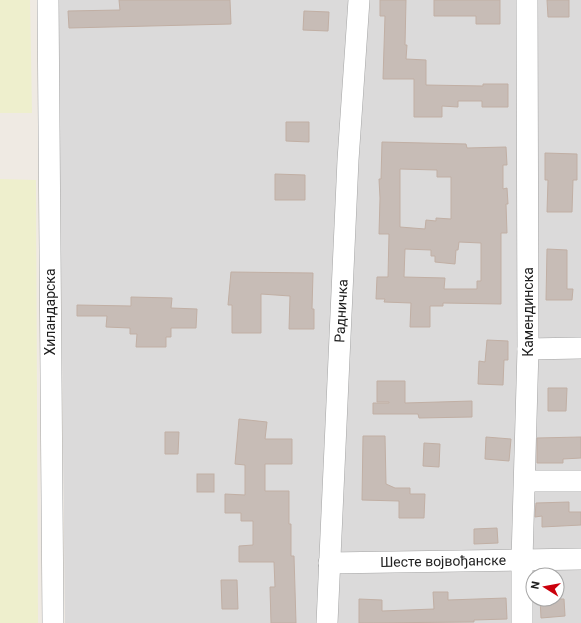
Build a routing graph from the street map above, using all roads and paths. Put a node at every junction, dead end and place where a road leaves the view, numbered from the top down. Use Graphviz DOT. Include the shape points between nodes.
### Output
graph roads {
  1 [pos="48,0"];
  2 [pos="359,0"];
  3 [pos="527,0"];
  4 [pos="581,348"];
  5 [pos="528,349"];
  6 [pos="525,481"];
  7 [pos="581,481"];
  8 [pos="581,559"];
  9 [pos="522,560"];
  10 [pos="329,563"];
  11 [pos="53,623"];
  12 [pos="327,623"];
  13 [pos="522,623"];
  1 -- 11 [label="street, Хиландарска"];
  2 -- 10 [label="street, Радничка" via="348,160"];
  3 -- 5 [label="street, Камендинска"];
  4 -- 5 [label="street"];
  5 -- 6 [label="street, Камендинска"];
  6 -- 7 [label="street"];
  6 -- 9 [label="street, Камендинска"];
  8 -- 9 [label="street, Шесте војвођанске"];
  9 -- 10 [label="street, Шесте војвођанске"];
  9 -- 13 [label="street, Камендинска"];
  10 -- 12 [label="street, Радничка"];
}
